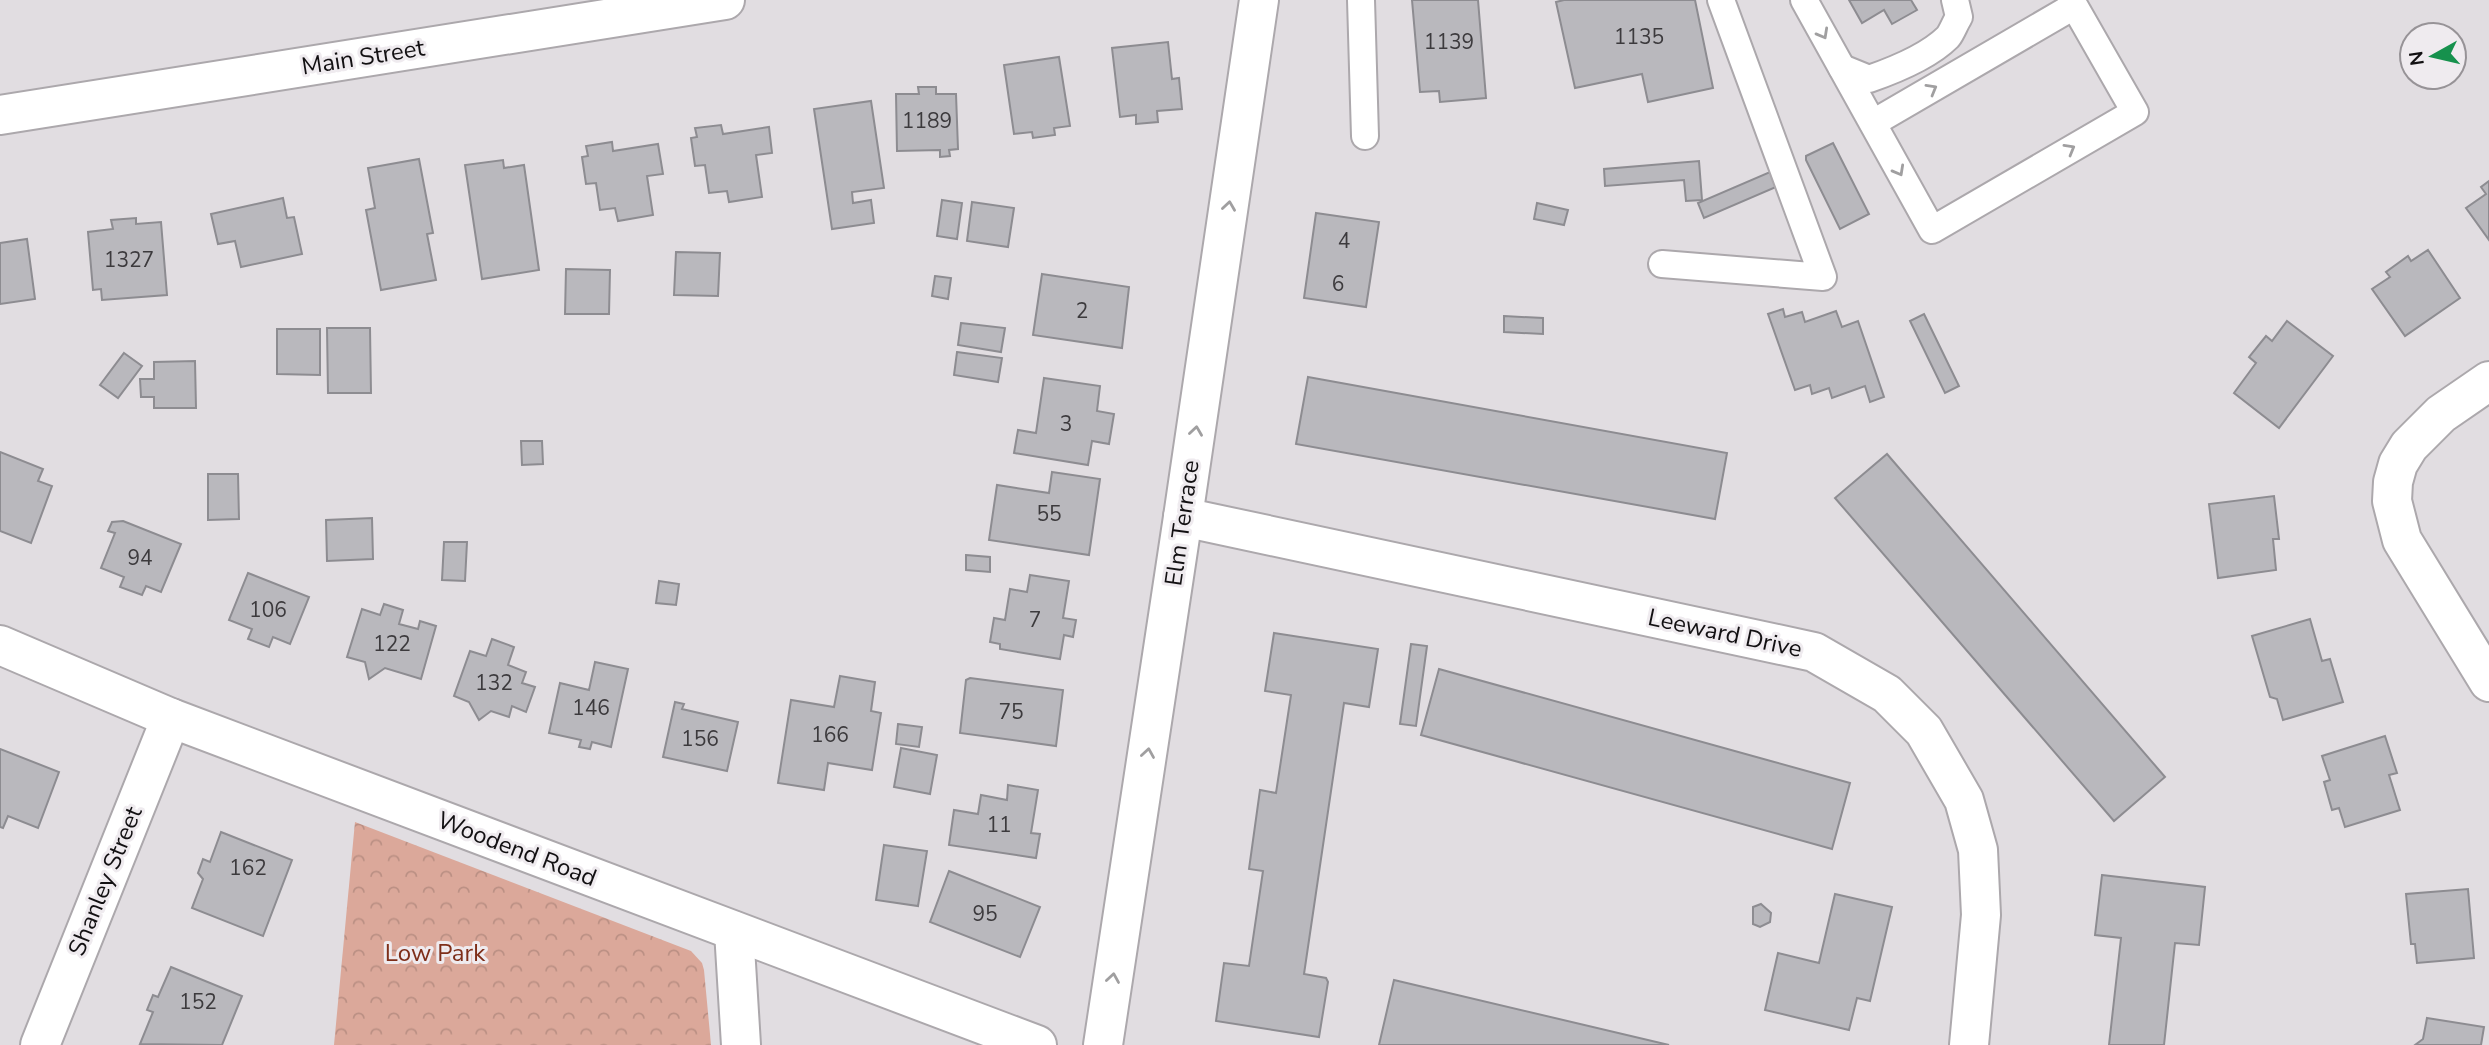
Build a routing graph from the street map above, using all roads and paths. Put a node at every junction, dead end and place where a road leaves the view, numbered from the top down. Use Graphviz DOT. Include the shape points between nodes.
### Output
graph roads {
  1 [pos="725,0"];
  2 [pos="1259,0"];
  3 [pos="1361,0"];
  4 [pos="1721,0"];
  5 [pos="1804,0"];
  6 [pos="1955,0"];
  7 [pos="2072,3"];
  8 [pos="1842,68"];
  9 [pos="0,115"];
  10 [pos="1873,123"];
  11 [pos="1365,136"];
  12 [pos="1662,264"];
  13 [pos="2489,381"];
  14 [pos="1183,517"];
  15 [pos="0,645"];
  16 [pos="2489,682"];
  17 [pos="171,718"];
  18 [pos="734,931"];
  19 [pos="40,1045"];
  20 [pos="741,1045"];
  21 [pos="1037,1045"];
  22 [pos="1102,1045"];
  23 [pos="1969,1045"];
  1 -- 9 [label="street, Main Street"];
  14 -- 2 [label="street, Elm Terrace, one-way"];
  3 -- 11 [label="lane"];
  4 -- 12 [label="lane" via="1823,277"];
  5 -- 8 [label="lane, one-way"];
  6 -- 8 [label="lane" via="1959,17 1949,36 1929,51 1869,79"];
  10 -- 7 [label="lane, one-way"];
  10 -- 7 [label="lane, one-way" via="1931,230 2135,112"];
  8 -- 10 [label="lane"];
  13 -- 16 [label="street" via="2441,414 2409,446 2398,464 2392,501 2402,540"];
  22 -- 14 [label="street, Elm Terrace, one-way"];
  14 -- 23 [label="street, Leeward Drive" via="1814,652 1887,694 1924,731 1964,800 1978,850 1981,915"];
  15 -- 17 [label="street, Woodend Road"];
  17 -- 18 [label="street, Woodend Road"];
  17 -- 19 [label="street, Shanley Street"];
  18 -- 20 [label="street"];
  18 -- 21 [label="street, Woodend Road"];
}
